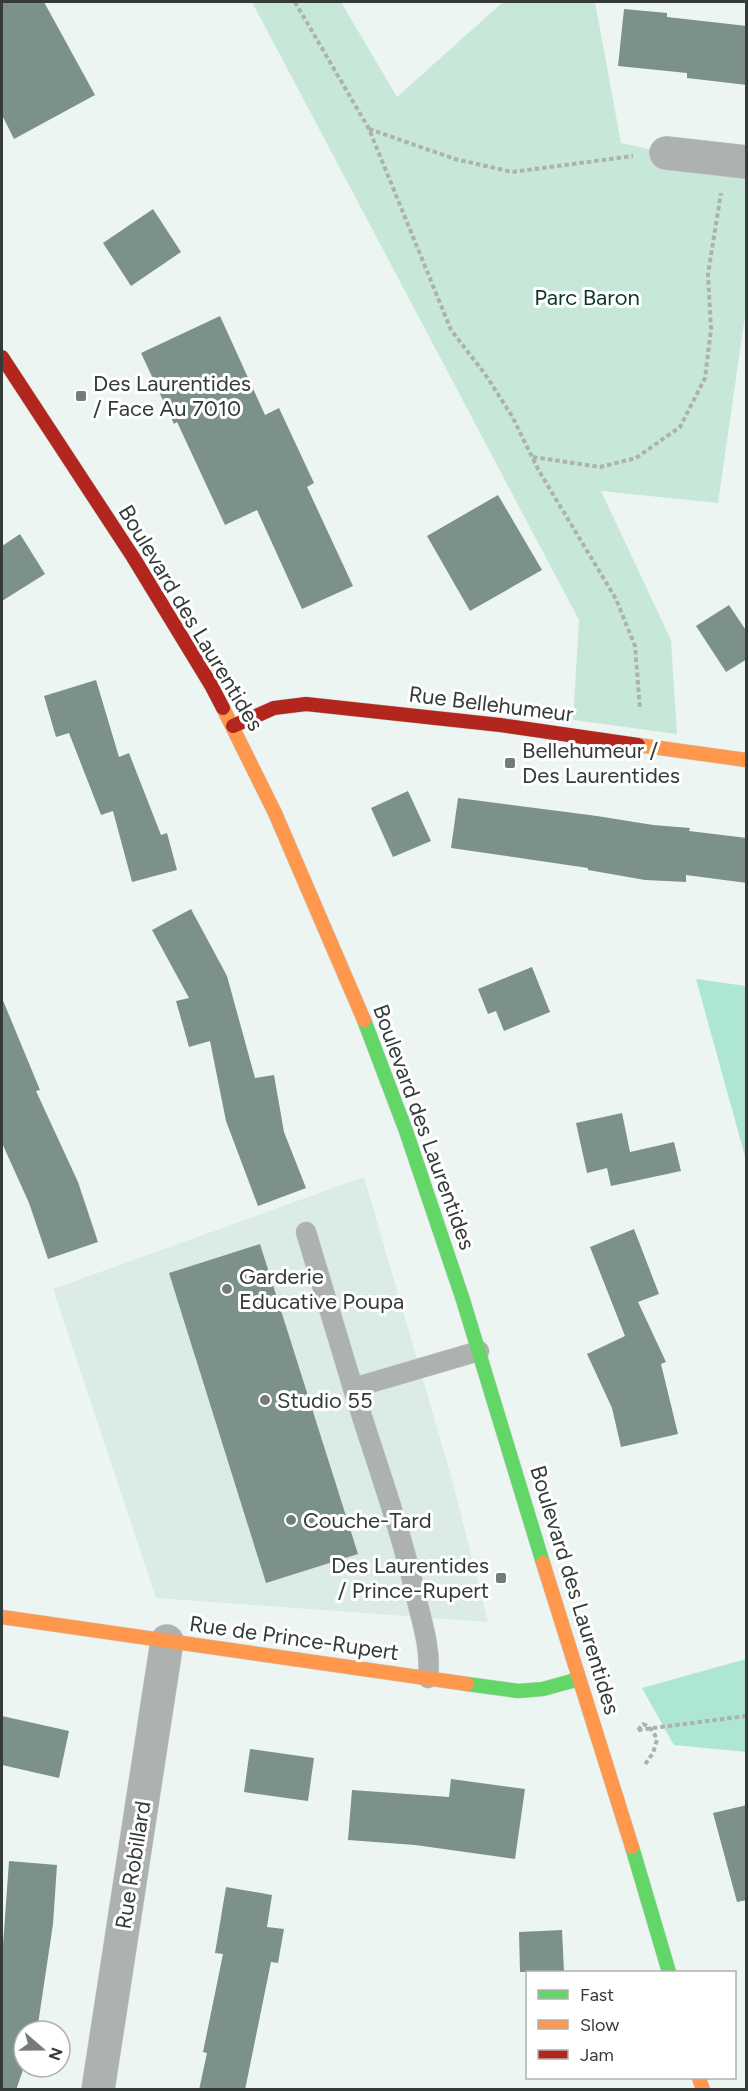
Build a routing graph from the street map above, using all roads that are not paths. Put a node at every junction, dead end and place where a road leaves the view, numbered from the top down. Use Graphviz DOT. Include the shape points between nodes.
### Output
graph roads {
  1 [pos="666,153"];
  2 [pos="736,161"];
  3 [pos="2,357"];
  4 [pos="233,726"];
  5 [pos="747,760"];
  6 [pos="306,1232"];
  7 [pos="479,1351"];
  8 [pos="353,1388"];
  9 [pos="2,1617"];
  10 [pos="167,1641"];
  11 [pos="428,1678"];
  12 [pos="579,1679"];
  13 [pos="669,1971"];
  14 [pos="98,2090"];
  1 -- 2 [label="street"];
  3 -- 4 [label="street, Boulevard des Laurentides" via="182,635"];
  4 -- 5 [label="street, Rue Bellehumeur" via="265,710 296,703 500,725"];
  4 -- 7 [label="street, Boulevard des Laurentides" via="330,938 390,1086"];
  6 -- 8 [label="lane"];
  7 -- 8 [label="lane"];
  7 -- 12 [label="street, Boulevard des Laurentides"];
  8 -- 11 [label="lane" via="409,1565 427,1642"];
  9 -- 10 [label="street, Rue de Prince-Rupert"];
  10 -- 11 [label="street, Rue de Prince-Rupert"];
  10 -- 14 [label="street, Rue Robillard"];
  11 -- 12 [label="street, Rue de Prince-Rupert" via="518,1690"];
  12 -- 13 [label="street, Boulevard des Laurentides"];
}
